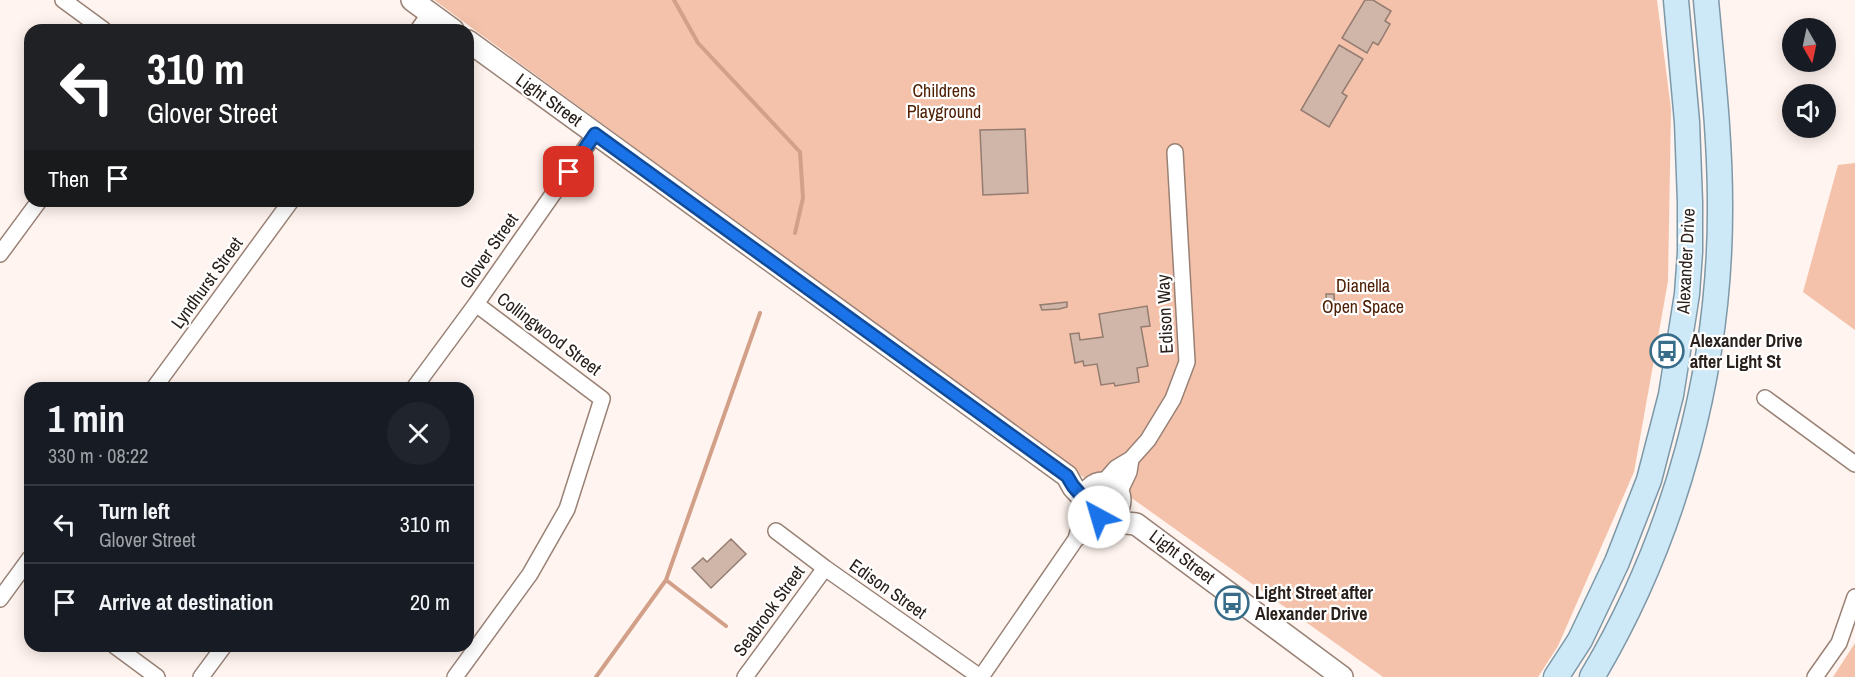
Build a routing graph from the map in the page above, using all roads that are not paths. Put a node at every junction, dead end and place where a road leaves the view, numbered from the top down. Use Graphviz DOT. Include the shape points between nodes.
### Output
graph roads {
  1 [pos="63,0"];
  2 [pos="412,0"];
  3 [pos="1676,0"];
  4 [pos="1706,0"];
  5 [pos="424,22"];
  6 [pos="96,24"];
  7 [pos="474,45"];
  8 [pos="595,134"];
  9 [pos="1175,152"];
  10 [pos="35,207"];
  11 [pos="287,207"];
  12 [pos="0,254"];
  13 [pos="476,304"];
  14 [pos="158,382"];
  15 [pos="418,382"];
  16 [pos="1765,398"];
  17 [pos="1855,464"];
  18 [pos="1103,500"];
  19 [pos="776,531"];
  20 [pos="825,568"];
  21 [pos="24,580"];
  22 [pos="1855,597"];
  23 [pos="0,599"];
  24 [pos="474,651"];
  25 [pos="123,652"];
  26 [pos="220,652"];
  27 [pos="473,652"];
  28 [pos="157,677"];
  29 [pos="201,677"];
  30 [pos="455,677"];
  31 [pos="745,677"];
  32 [pos="980,677"];
  33 [pos="1342,677"];
  34 [pos="1556,677"];
  35 [pos="1592,677"];
  36 [pos="1815,677"];
  1 -- 6 [label="street"];
  2 -- 5 [label="street"];
  3 -- 34 [label="main road, Alexander Drive" via="1687,122 1690,252 1671,395 1649,480 1617,562 1580,640"];
  4 -- 35 [label="main road, Alexander Drive" via="1718,128 1720,204 1712,328 1692,434 1668,511 1640,584"];
  7 -- 8 [label="street, Light Street"];
  8 -- 13 [label="street, Glover Street"];
  8 -- 18 [label="street, Light Street" via="1067,476 1073,486"];
  9 -- 18 [label="street, Edison Way" via="1187,362 1173,399 1148,440 1131,459 1129,472"];
  10 -- 12 [label="street"];
  11 -- 14 [label="street, Lyndhurst Street"];
  13 -- 15 [label="street, Glover Street"];
  13 -- 24 [label="street, Collingwood Street" via="602,399 567,509 530,574"];
  16 -- 17 [label="street"];
  18 -- 32 [label="street" via="1090,531 1076,539"];
  18 -- 33 [label="street, Light Street" via="1134,514 1136,524"];
  19 -- 20 [label="street, Edison Street"];
  20 -- 31 [label="street, Seabrook Street"];
  20 -- 32 [label="street, Edison Street"];
  21 -- 23 [label="street"];
  22 -- 36 [label="street" via="1839,643"];
  25 -- 28 [label="street"];
  26 -- 29 [label="street"];
  27 -- 30 [label="street, Collingwood Street"];
}
